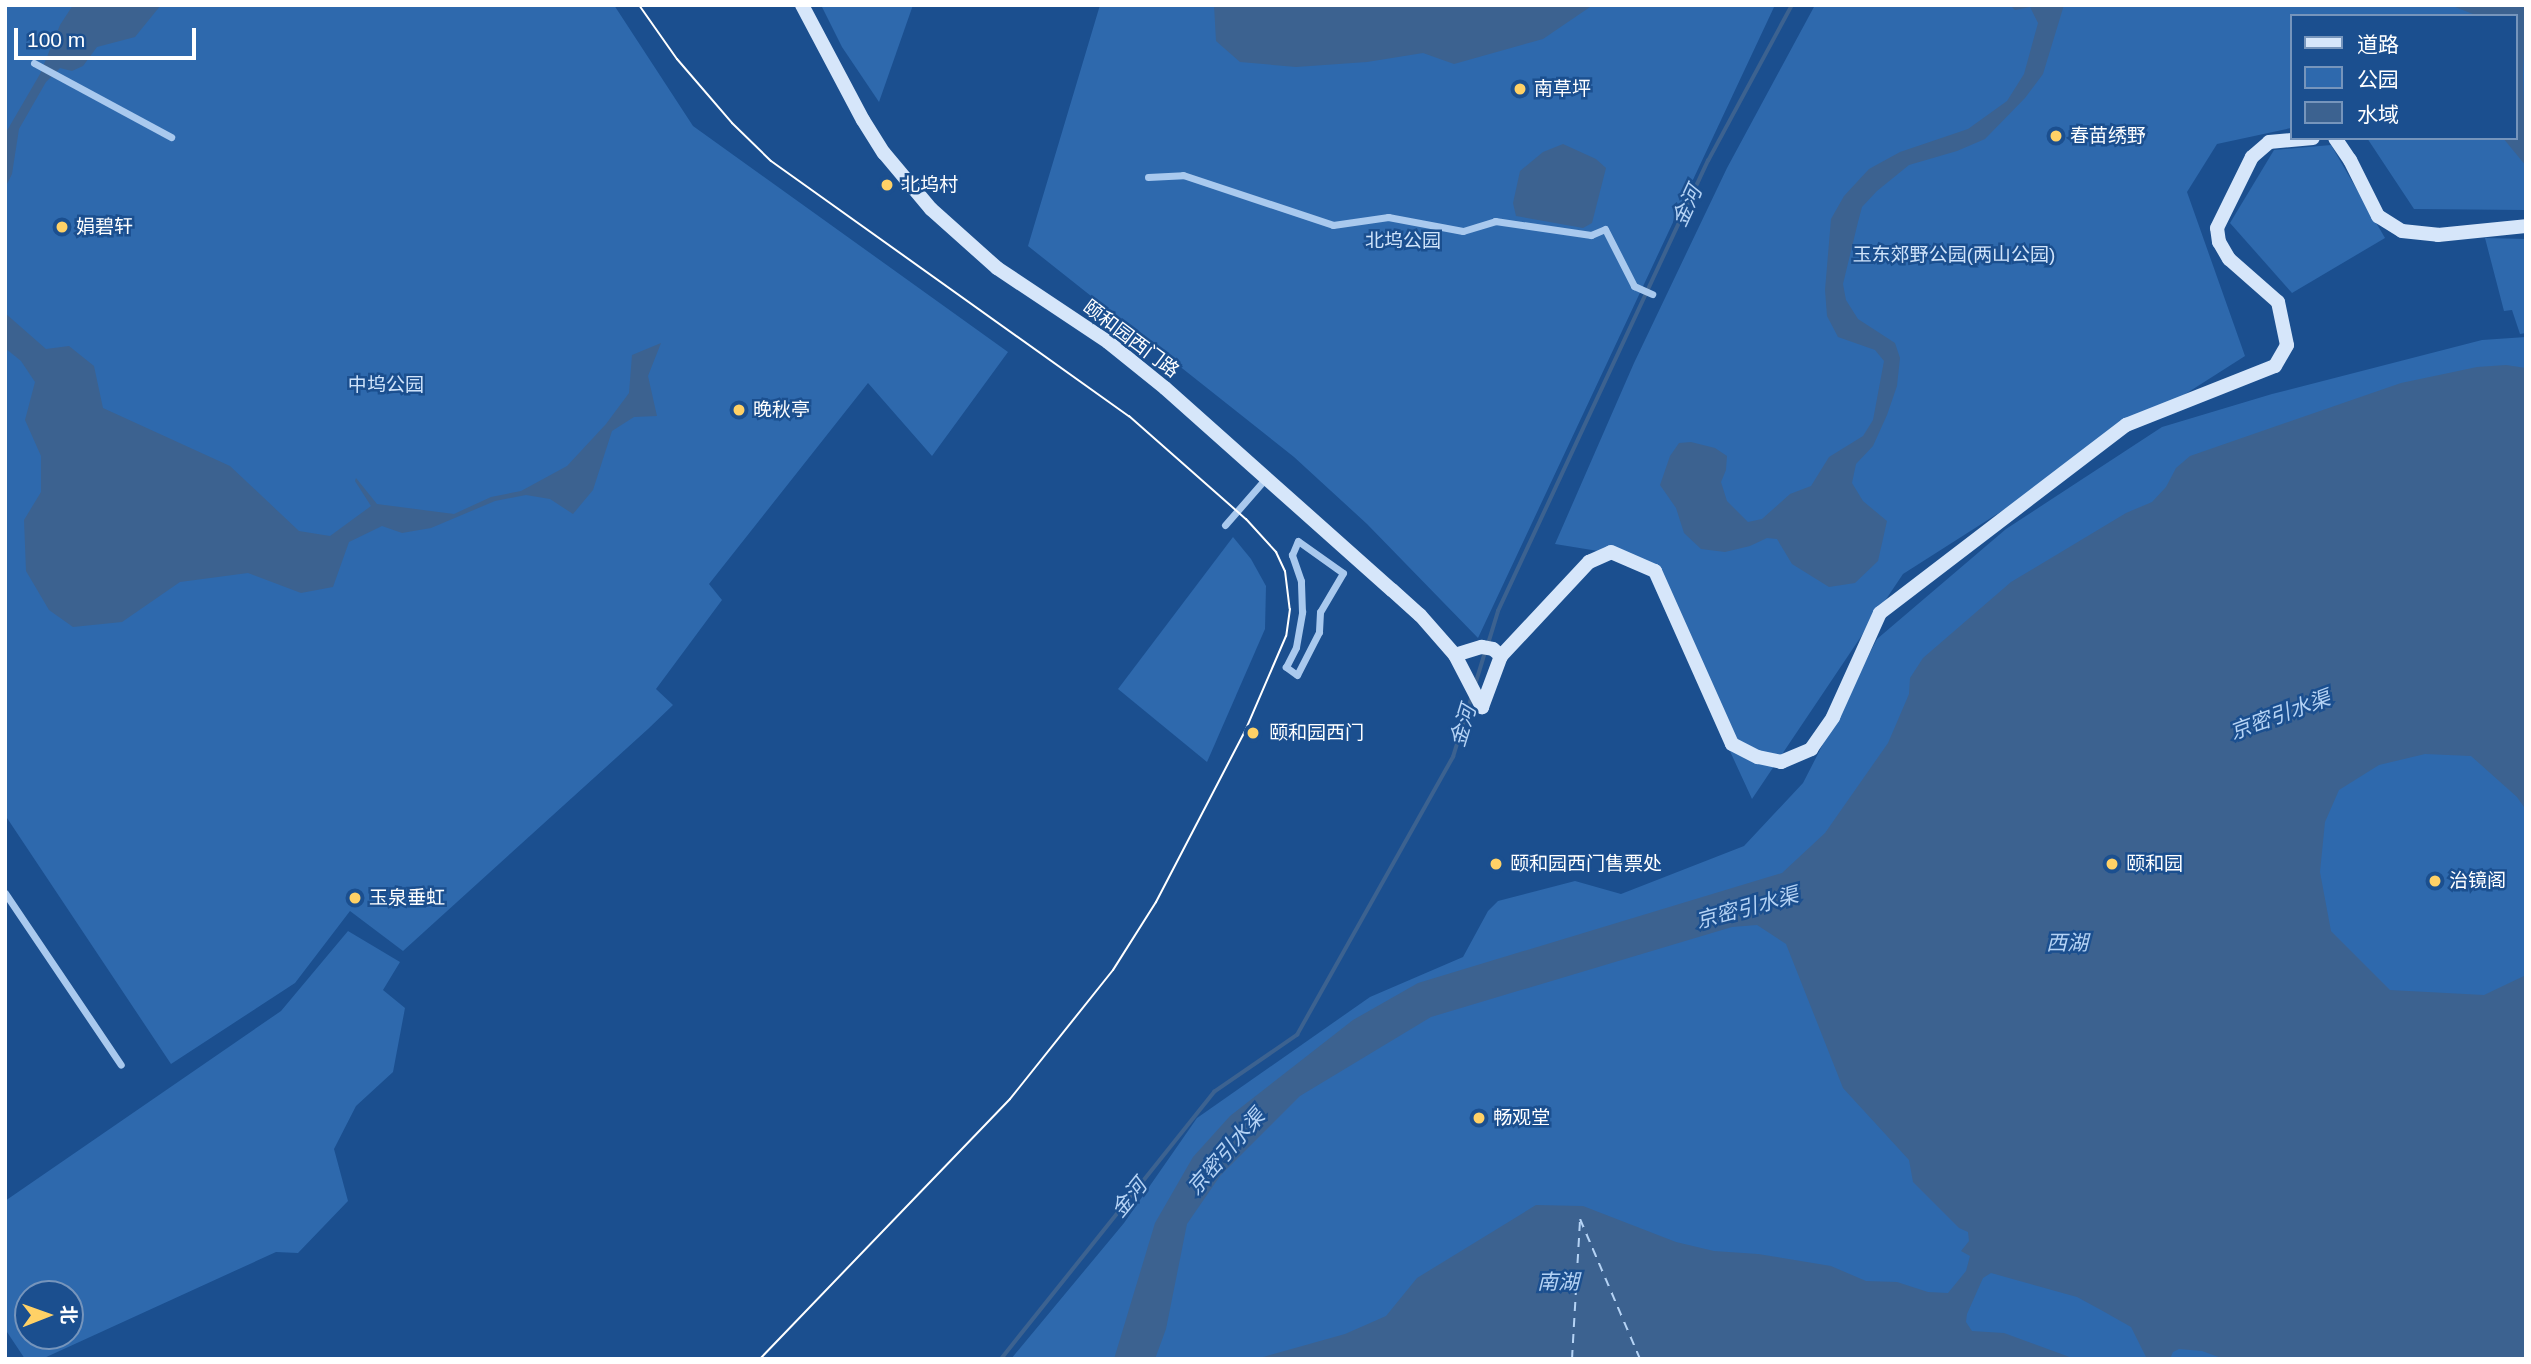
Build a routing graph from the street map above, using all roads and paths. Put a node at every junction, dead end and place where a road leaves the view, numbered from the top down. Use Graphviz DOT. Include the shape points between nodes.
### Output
graph roads {
  1 [pos="802,5"];
  2 [pos="34,63"];
  3 [pos="171,137"];
  4 [pos="2291,140"];
  5 [pos="2336,140"];
  6 [pos="1148,177"];
  7 [pos="2526,226"];
  8 [pos="1652,294"];
  9 [pos="1266,478"];
  10 [pos="1225,525"];
  11 [pos="1343,573"];
  12 [pos="1492,651"];
  13 [pos="1455,655"];
  14 [pos="5,893"];
  15 [pos="121,1065"];
  1 -- 9 [label="street, 颐和园西门路" via="863,120 892,164 931,209 997,268 1108,342"];
  2 -- 3 [label="street"];
  4 -- 12 [label="street" via="2269,142 2252,157 2217,228 2229,260 2278,302 2287,345 2275,366 2126,425 1880,613 1833,717 1811,749 1781,762 1732,744 1655,571 1611,552 1589,562"];
  5 -- 7 [label="street" via="2378,216 2402,231 2438,235"];
  6 -- 8 [label="street" via="1182,175 1333,225 1388,216 1463,231 1496,221 1591,236 1605,229 1634,285"];
  9 -- 10 [label="street"];
  9 -- 13 [label="street, 颐和园西门路" via="1420,615"];
  11 -- 11 [label="street" via="1298,541 1292,555 1301,581 1302,612 1296,647 1286,667 1297,675 1320,632 1320,612"];
  12 -- 13 [label="street"];
  12 -- 13 [label="street, 颐和园西门路" via="1482,707"];
  14 -- 15 [label="street"];
}
